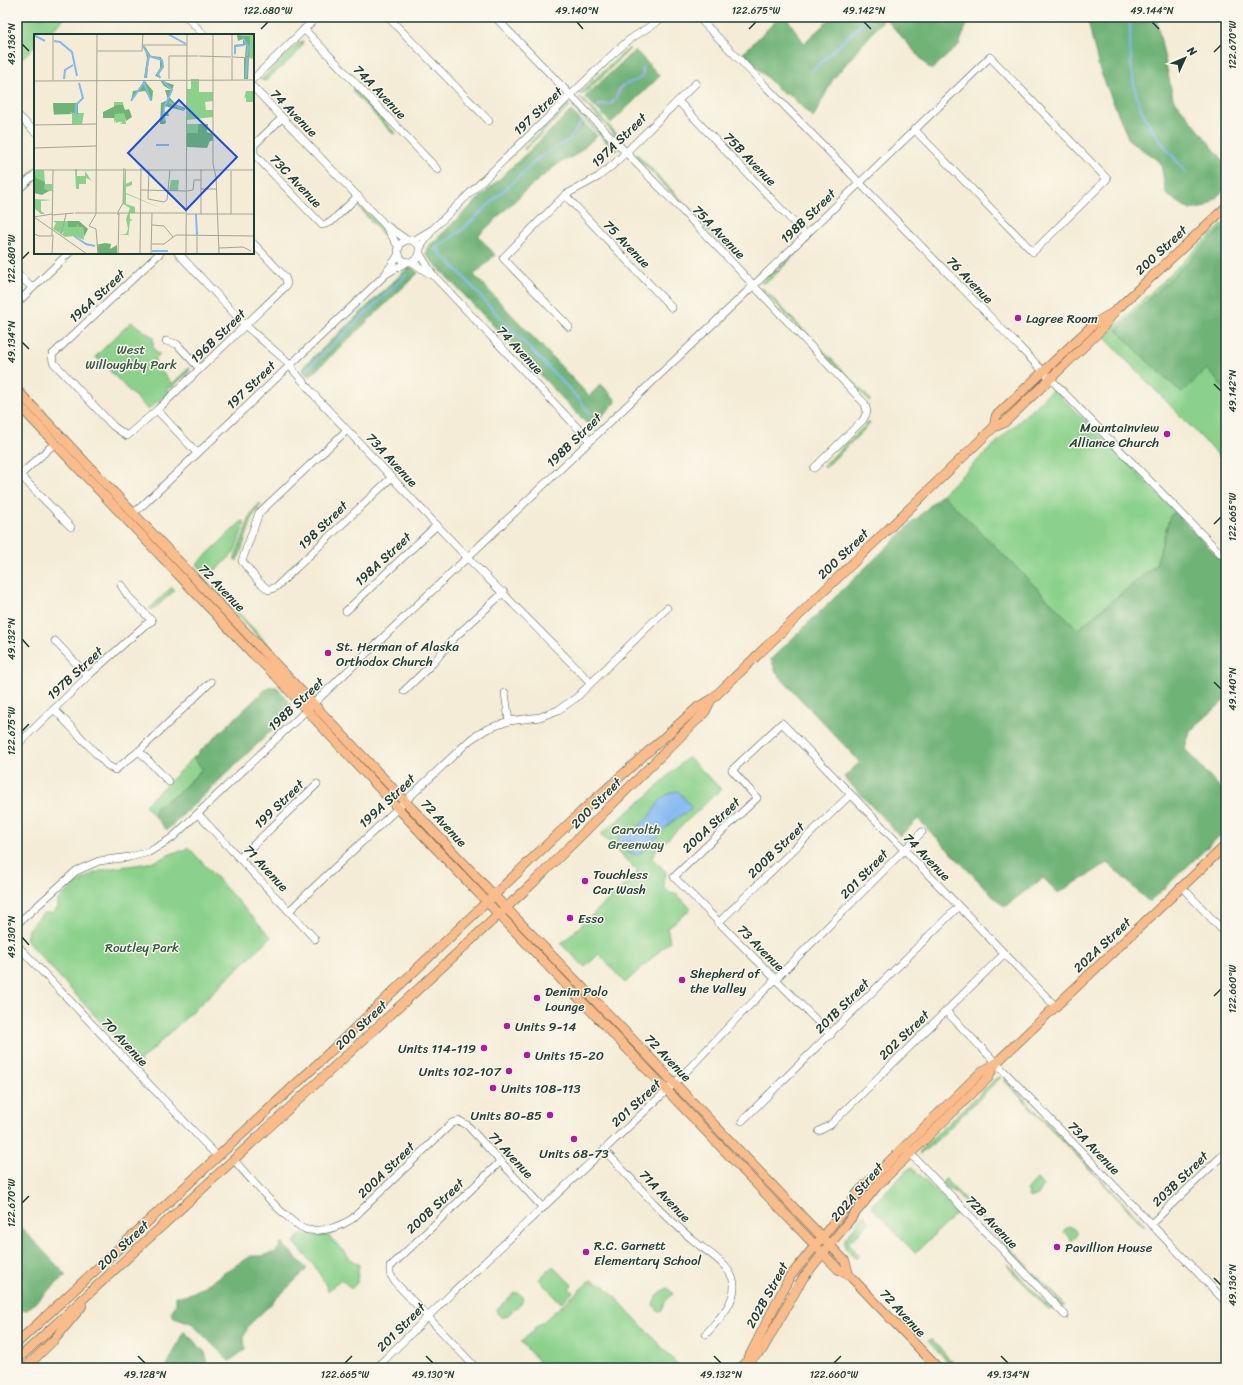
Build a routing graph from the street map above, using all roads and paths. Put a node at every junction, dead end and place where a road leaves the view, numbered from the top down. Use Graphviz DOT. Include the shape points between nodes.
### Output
graph roads {
  1 [pos="187,17"];
  2 [pos="317,17"];
  3 [pos="388,17"];
  4 [pos="495,17"];
  5 [pos="664,17"];
  6 [pos="698,17"];
  7 [pos="304,29"];
  8 [pos="203,34"];
  9 [pos="254,79"];
  10 [pos="696,82"];
  11 [pos="254,88"];
  12 [pos="572,96"];
  13 [pos="678,101"];
  14 [pos="17,114"];
  15 [pos="282,118"];
  16 [pos="489,121"];
  17 [pos="914,129"];
  18 [pos="34,131"];
  19 [pos="626,152"];
  20 [pos="438,170"];
  21 [pos="34,175"];
  22 [pos="859,183"];
  23 [pos="17,191"];
  24 [pos="358,196"];
  25 [pos="565,196"];
  26 [pos="1226,207"];
  27 [pos="385,225"];
  28 [pos="433,229"];
  29 [pos="805,234"];
  30 [pos="410,241"];
  31 [pos="254,244"];
  32 [pos="399,251"];
  33 [pos="420,252"];
  34 [pos="68,254"];
  35 [pos="159,254"];
  36 [pos="179,254"];
  37 [pos="409,262"];
  38 [pos="17,273"];
  39 [pos="386,274"];
  40 [pos="433,275"];
  41 [pos="753,286"];
  42 [pos="32,288"];
  43 [pos="17,303"];
  44 [pos="672,308"];
  45 [pos="1114,312"];
  46 [pos="246,326"];
  47 [pos="570,327"];
  48 [pos="166,341"];
  49 [pos="289,365"];
  50 [pos="200,369"];
  51 [pos="1043,372"];
  52 [pos="1050,380"];
  53 [pos="17,390"];
  54 [pos="17,403"];
  55 [pos="157,410"];
  56 [pos="994,427"];
  57 [pos="347,430"];
  58 [pos="127,436"];
  59 [pos="590,441"];
  60 [pos="55,443"];
  61 [pos="197,453"];
  62 [pos="814,468"];
  63 [pos="18,476"];
  64 [pos="392,477"];
  65 [pos="92,482"];
  66 [pos="104,482"];
  67 [pos="132,513"];
  68 [pos="437,525"];
  69 [pos="71,527"];
  70 [pos="468,557"];
  71 [pos="1226,559"];
  72 [pos="121,585"];
  73 [pos="504,592"];
  74 [pos="667,608"];
  75 [pos="346,611"];
  76 [pos="55,641"];
  77 [pos="88,676"];
  78 [pos="211,682"];
  79 [pos="590,682"];
  80 [pos="404,691"];
  81 [pos="504,693"];
  82 [pos="711,700"];
  83 [pos="314,704"];
  84 [pos="54,709"];
  85 [pos="307,710"];
  86 [pos="509,721"];
  87 [pos="782,723"];
  88 [pos="17,745"];
  89 [pos="139,751"];
  90 [pos="168,782"];
  91 [pos="317,784"];
  92 [pos="850,795"];
  93 [pos="406,801"];
  94 [pos="398,808"];
  95 [pos="198,814"];
  96 [pos="922,832"];
  97 [pos="1226,845"];
  98 [pos="903,850"];
  99 [pos="240,858"];
  100 [pos="674,877"];
  101 [pos="1182,887"];
  102 [pos="494,895"];
  103 [pos="487,902"];
  104 [pos="958,907"];
  105 [pos="506,908"];
  106 [pos="289,911"];
  107 [pos="499,914"];
  108 [pos="718,923"];
  109 [pos="17,924"];
  110 [pos="1226,934"];
  111 [pos="315,939"];
  112 [pos="17,945"];
  113 [pos="1004,954"];
  114 [pos="776,980"];
  115 [pos="1056,1007"];
  116 [pos="946,1011"];
  117 [pos="830,1035"];
  118 [pos="995,1064"];
  119 [pos="671,1087"];
  120 [pos="460,1121"];
  121 [pos="742,1121"];
  122 [pos="819,1131"];
  123 [pos="903,1146"];
  124 [pos="604,1150"];
  125 [pos="1226,1152"];
  126 [pos="910,1154"];
  127 [pos="217,1156"];
  128 [pos="234,1160"];
  129 [pos="501,1161"];
  130 [pos="208,1184"];
  131 [pos="543,1208"];
  132 [pos="1151,1224"];
  133 [pos="822,1237"];
  134 [pos="815,1245"];
  135 [pos="830,1245"];
  136 [pos="823,1253"];
  137 [pos="849,1275"];
  138 [pos="100,1285"];
  139 [pos="1226,1302"];
  140 [pos="1064,1315"];
  141 [pos="428,1317"];
  142 [pos="706,1334"];
  143 [pos="17,1343"];
  144 [pos="17,1360"];
  145 [pos="747,1361"];
  146 [pos="25,1368"];
  147 [pos="376,1368"];
  148 [pos="476,1368"];
  149 [pos="740,1368"];
  150 [pos="938,1368"];
  1 -- 8 [label="street"];
  2 -- 7 [label="street"];
  3 -- 16 [label="street"];
  4 -- 12 [label="street, 75A Avenue"];
  5 -- 12 [label="street, 197 Street" via="621,46"];
  6 -- 22 [label="street, 76 Avenue"];
  7 -- 9 [label="street"];
  7 -- 20 [label="street, 74A Avenue"];
  10 -- 13 [label="street, 197A Street"];
  11 -- 15 [label="street, 74 Avenue"];
  12 -- 19 [label="street, 75A Avenue"];
  12 -- 28 [label="street, 197 Street"];
  13 -- 19 [label="street, 197A Street"];
  13 -- 29 [label="street, 75B Avenue"];
  14 -- 18 [label="street"];
  15 -- 24 [label="street, 74 Avenue"];
  15 -- 24 [label="street, 73C Avenue" via="254,145 254,154 322,225 328,225"];
  17 -- 17 [label="street, 198B Street" via="990,57 1107,179 1033,252"];
  17 -- 22 [label="street, 198B Street"];
  19 -- 25 [label="street, 197A Street" via="598,177"];
  19 -- 41 [label="street, 75A Avenue"];
  21 -- 23 [label="street"];
  22 -- 29 [label="street, 198B Street"];
  22 -- 51 [label="street, 76 Avenue"];
  24 -- 27 [label="street, 74 Avenue"];
  25 -- 44 [label="street, 75 Avenue"];
  25 -- 47 [label="street, 197A Street" via="503,258"];
  26 -- 45 [label="main road, 200 Street"];
  27 -- 30 [label="street, 74 Avenue"];
  27 -- 32 [label="street, 74 Avenue"];
  28 -- 30 [label="street, 197 Street"];
  28 -- 33 [label="street, 197 Street"];
  29 -- 41 [label="street, 198B Street"];
  30 -- 32 [label="street" via="402,243"];
  30 -- 33 [label="street"];
  31 -- 46 [label="street, 196B Street" via="287,283"];
  32 -- 37 [label="street" via="402,259"];
  32 -- 39 [label="street, 197 Street"];
  33 -- 37 [label="street"];
  33 -- 40 [label="street, 74 Avenue"];
  34 -- 42 [label="street"];
  35 -- 58 [label="street, 196A Street" via="52,357 53,362 113,426"];
  36 -- 46 [label="street, 73A Avenue"];
  37 -- 39 [label="street, 197 Street"];
  37 -- 40 [label="street, 74 Avenue"];
  38 -- 42 [label="street"];
  39 -- 49 [label="street, 197 Street"];
  40 -- 59 [label="street, 74 Avenue"];
  41 -- 59 [label="street, 198B Street"];
  41 -- 62 [label="street, 75A Avenue" via="867,409 860,424"];
  42 -- 43 [label="street"];
  45 -- 51 [label="main road, 200 Street" via="1095,323"];
  45 -- 52 [label="main road, 200 Street" via="1101,330"];
  46 -- 49 [label="street, 73A Avenue"];
  46 -- 50 [label="street, 196B Street"];
  48 -- 50 [label="street" via="177,344"];
  49 -- 57 [label="street, 73A Avenue"];
  49 -- 61 [label="street, 197 Street"];
  50 -- 55 [label="street, 196B Street"];
  51 -- 52 [label="street, 76 Avenue"];
  51 -- 56 [label="main road, 200 Street" via="996,416"];
  52 -- 56 [label="main road, 200 Street" via="1004,423"];
  52 -- 71 [label="street, 76 Avenue"];
  53 -- 66 [label="main road, 72 Avenue"];
  54 -- 60 [label="main road, 72 Avenue"];
  55 -- 58 [label="street, 196B Street"];
  55 -- 61 [label="street"];
  56 -- 82 [label="main road, 200 Street"];
  57 -- 64 [label="street, 73A Avenue"];
  57 -- 64 [label="street, 198 Street" via="259,513 242,561 263,586 271,589 279,584"];
  59 -- 70 [label="street, 198B Street"];
  60 -- 63 [label="street"];
  60 -- 65 [label="main road, 72 Avenue"];
  60 -- 66 [label="main road" via="64,446 86,470"];
  61 -- 67 [label="street, 197 Street"];
  63 -- 69 [label="street"];
  64 -- 68 [label="street, 73A Avenue"];
  65 -- 67 [label="main road" via="102,488 126,513"];
  65 -- 85 [label="main road, 72 Avenue"];
  66 -- 67 [label="main road, 72 Avenue"];
  67 -- 83 [label="main road, 72 Avenue"];
  68 -- 70 [label="street, 73A Avenue"];
  68 -- 75 [label="street, 198A Street"];
  70 -- 73 [label="street, 73A Avenue"];
  70 -- 83 [label="street, 198B Street"];
  72 -- 77 [label="street, 197B Street" via="152,621"];
  73 -- 79 [label="street, 73A Avenue"];
  73 -- 80 [label="street" via="453,639"];
  74 -- 79 [label="street, 199A Street"];
  76 -- 77 [label="street"];
  77 -- 84 [label="street, 197B Street"];
  78 -- 89 [label="street"];
  79 -- 86 [label="street, 199A Street" via="576,698 558,710 540,717"];
  81 -- 86 [label="street"];
  82 -- 102 [label="main road, 200 Street" via="699,706 625,771"];
  82 -- 105 [label="main road, 200 Street" via="705,712 572,846"];
  83 -- 85 [label="street, 198B Street"];
  83 -- 93 [label="main road, 72 Avenue"];
  84 -- 88 [label="street, 197B Street"];
  84 -- 89 [label="street" via="107,765 115,770"];
  85 -- 94 [label="main road, 72 Avenue"];
  85 -- 95 [label="street, 198B Street"];
  86 -- 93 [label="street, 199A Street" via="486,729 471,739"];
  87 -- 92 [label="street, 74 Avenue"];
  87 -- 100 [label="street, 200A Street" via="732,770 757,798"];
  89 -- 90 [label="street"];
  91 -- 99 [label="street, 199 Street"];
  92 -- 98 [label="street, 74 Avenue"];
  92 -- 108 [label="street, 200B Street"];
  93 -- 94 [label="street, 199A Street"];
  93 -- 102 [label="main road, 72 Avenue"];
  94 -- 103 [label="main road, 72 Avenue"];
  94 -- 106 [label="street, 199A Street"];
  95 -- 99 [label="street, 71 Avenue"];
  95 -- 109 [label="street, 198B Street" via="172,838 149,852 99,861 76,871"];
  96 -- 98 [label="street, 201 Street"];
  97 -- 101 [label="main road, 202A Street"];
  98 -- 104 [label="street, 74 Avenue"];
  98 -- 114 [label="street, 201 Street"];
  99 -- 106 [label="street, 71 Avenue"];
  100 -- 108 [label="street, 73 Avenue"];
  101 -- 110 [label="street"];
  101 -- 115 [label="main road, 202A Street"];
  102 -- 103 [label="main road, 200 Street"];
  102 -- 105 [label="main road, 72 Avenue"];
  103 -- 107 [label="main road, 72 Avenue"];
  103 -- 127 [label="main road, 200 Street"];
  104 -- 113 [label="street, 74 Avenue"];
  104 -- 117 [label="street, 201B Street"];
  105 -- 107 [label="main road, 200 Street"];
  105 -- 119 [label="main road, 72 Avenue"];
  106 -- 111 [label="street, 71 Avenue"];
  107 -- 119 [label="main road, 72 Avenue"];
  107 -- 128 [label="main road, 200 Street"];
  108 -- 114 [label="street, 73 Avenue"];
  112 -- 127 [label="street, 70 Avenue"];
  113 -- 115 [label="street, 74 Avenue"];
  113 -- 116 [label="street, 202 Street"];
  114 -- 117 [label="street, 73 Avenue"];
  114 -- 119 [label="street, 201 Street"];
  115 -- 118 [label="main road, 202A Street"];
  116 -- 118 [label="street, 73A Avenue"];
  116 -- 122 [label="street, 202 Street" via="830,1125"];
  117 -- 121 [label="street, 201B Street"];
  118 -- 123 [label="main road, 202A Street" via="981,1072"];
  118 -- 126 [label="main road, 202A Street" via="988,1078"];
  118 -- 132 [label="street, 73A Avenue"];
  119 -- 124 [label="street, 201 Street"];
  119 -- 133 [label="main road, 72 Avenue"];
  119 -- 134 [label="main road, 72 Avenue"];
  120 -- 128 [label="street, 200A Street" via="452,1123 352,1219 339,1227 323,1230 306,1230 290,1220"];
  120 -- 129 [label="street, 71 Avenue" via="467,1125"];
  123 -- 126 [label="street, 72B Avenue"];
  123 -- 133 [label="main road, 202A Street" via="861,1189"];
  124 -- 131 [label="street, 201 Street"];
  124 -- 142 [label="street, 71A Avenue" via="682,1231 716,1258 732,1275 734,1285 729,1304"];
  125 -- 132 [label="street, 203B Street"];
  126 -- 135 [label="main road, 202A Street" via="877,1186"];
  126 -- 140 [label="street, 72B Avenue"];
  127 -- 130 [label="main road" via="216,1171"];
  127 -- 143 [label="main road, 200 Street"];
  128 -- 130 [label="main road, 200 Street"];
  129 -- 131 [label="street, 71 Avenue"];
  129 -- 141 [label="street, 200B Street" via="390,1267 389,1271 395,1282"];
  130 -- 138 [label="main road, 200 Street"];
  131 -- 141 [label="street, 201 Street"];
  132 -- 139 [label="street, 73A Avenue"];
  133 -- 134 [label="main road, 202A Street"];
  133 -- 135 [label="main road, 72 Avenue"];
  134 -- 136 [label="main road, 72 Avenue"];
  134 -- 145 [label="main road, 202B Street" via="783,1288"];
  135 -- 136 [label="main road, 202A Street"];
  135 -- 137 [label="main road, 72 Avenue" via="845,1261"];
  136 -- 137 [label="main road, 72 Avenue"];
  136 -- 145 [label="main road, 202B Street" via="794,1292 762,1350"];
  137 -- 150 [label="main road, 72 Avenue"];
  138 -- 144 [label="main road, 200 Street"];
  138 -- 146 [label="main road" via="54,1340"];
  141 -- 147 [label="street, 201 Street"];
  141 -- 148 [label="street"];
  145 -- 149 [label="main road, 202B Street"];
}
